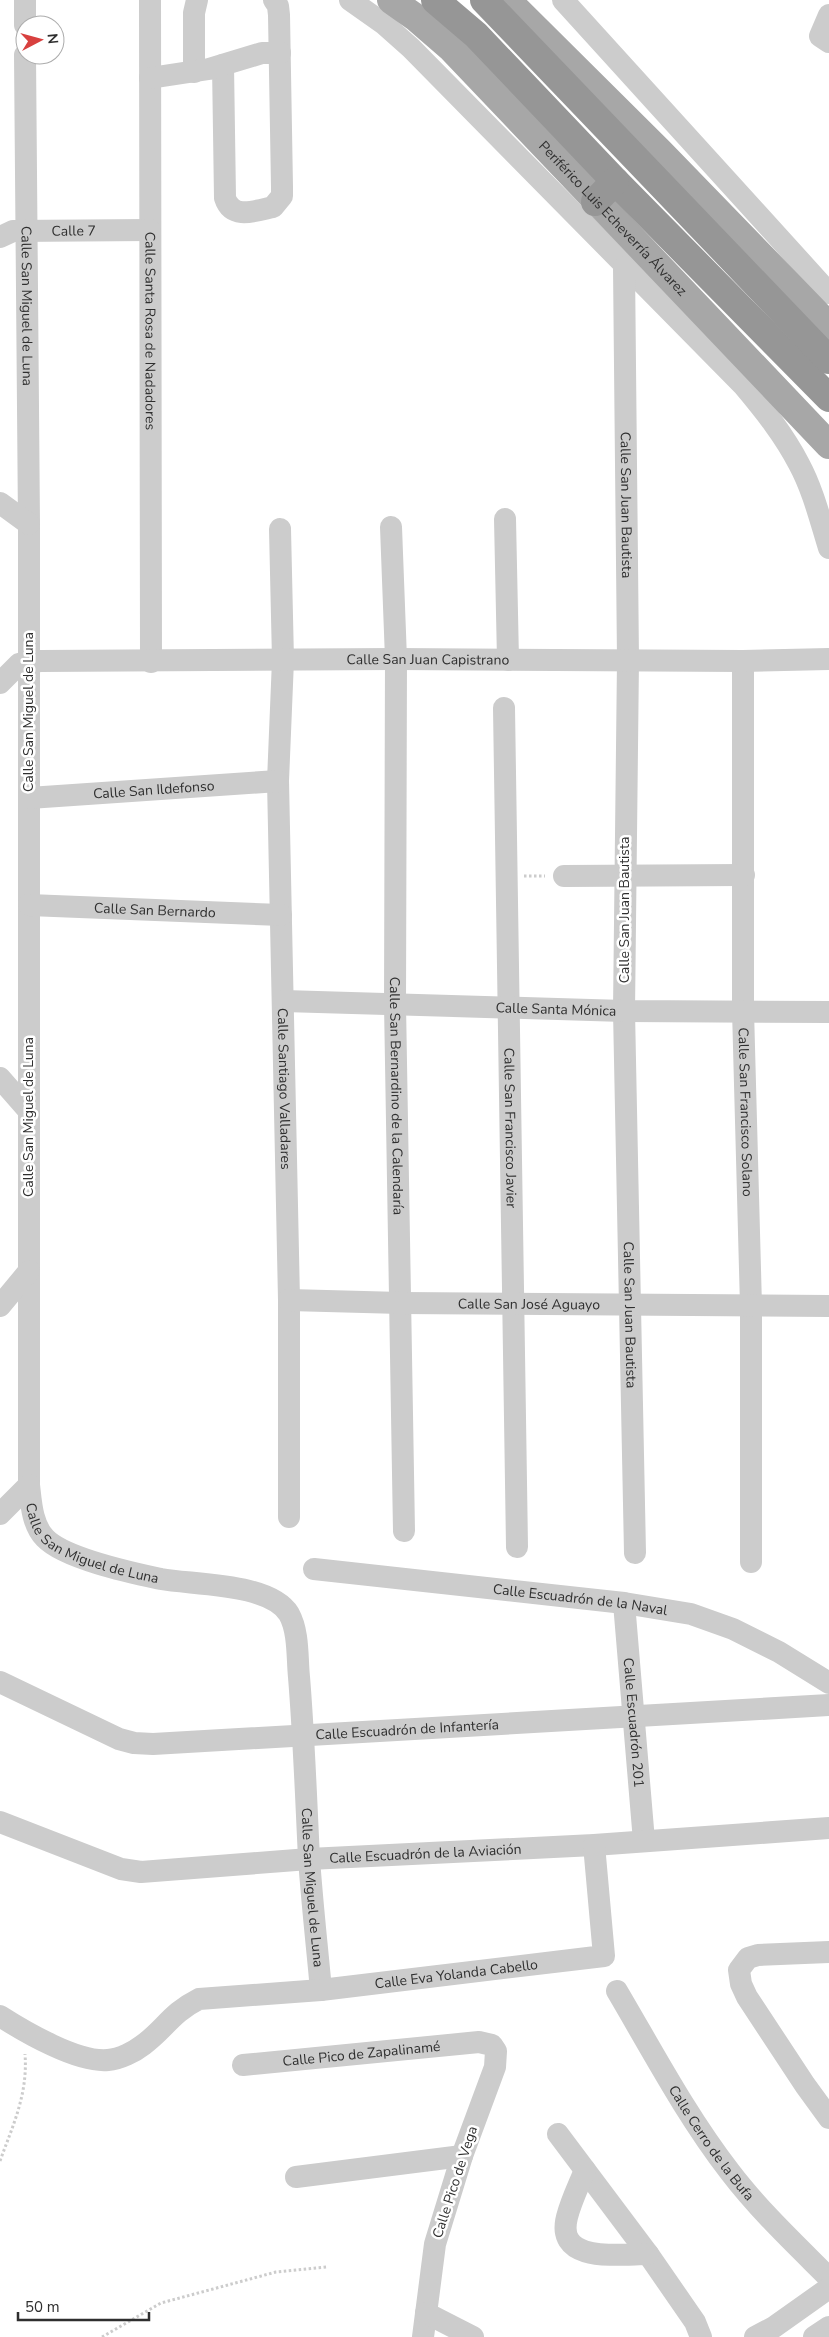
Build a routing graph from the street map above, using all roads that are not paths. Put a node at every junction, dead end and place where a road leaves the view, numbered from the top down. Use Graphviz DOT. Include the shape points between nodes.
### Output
graph roads {
  1 [pos="25,0"];
  2 [pos="150,0"];
  3 [pos="197,0"];
  4 [pos="274,0"];
  5 [pos="350,0"];
  6 [pos="391,0"];
  7 [pos="435,0"];
  8 [pos="484,0"];
  9 [pos="504,0"];
  10 [pos="563,0"];
  11 [pos="25,15"];
  12 [pos="829,15"];
  13 [pos="824,39"];
  14 [pos="280,53"];
  15 [pos="25,65"];
  16 [pos="223,65"];
  17 [pos="194,72"];
  18 [pos="150,78"];
  19 [pos="615,182"];
  20 [pos="595,202"];
  21 [pos="27,230"];
  22 [pos="150,230"];
  23 [pos="0,237"];
  24 [pos="624,267"];
  25 [pos="829,293"];
  26 [pos="829,326"];
  27 [pos="728,356"];
  28 [pos="829,360"];
  29 [pos="826,395"];
  30 [pos="829,445"];
  31 [pos="0,503"];
  32 [pos="505,519"];
  33 [pos="29,524"];
  34 [pos="280,528"];
  35 [pos="391,528"];
  36 [pos="829,548"];
  37 [pos="396,659"];
  38 [pos="829,659"];
  39 [pos="283,660"];
  40 [pos="508,660"];
  41 [pos="628,660"];
  42 [pos="743,661"];
  43 [pos="28,662"];
  44 [pos="151,662"];
  45 [pos="0,683"];
  46 [pos="504,708"];
  47 [pos="278,781"];
  48 [pos="29,798"];
  49 [pos="744,875"];
  50 [pos="564,876"];
  51 [pos="624,876"];
  52 [pos="29,905"];
  53 [pos="281,915"];
  54 [pos="284,1001"];
  55 [pos="395,1004"];
  56 [pos="509,1007"];
  57 [pos="743,1010"];
  58 [pos="624,1011"];
  59 [pos="829,1012"];
  60 [pos="28,1062"];
  61 [pos="3,1085"];
  62 [pos="28,1110"];
  63 [pos="29,1271"];
  64 [pos="289,1300"];
  65 [pos="401,1303"];
  66 [pos="514,1304"];
  67 [pos="630,1305"];
  68 [pos="0,1306"];
  69 [pos="751,1306"];
  70 [pos="829,1306"];
  71 [pos="29,1485"];
  72 [pos="0,1514"];
  73 [pos="289,1517"];
  74 [pos="404,1531"];
  75 [pos="517,1547"];
  76 [pos="635,1553"];
  77 [pos="752,1562"];
  78 [pos="314,1569"];
  79 [pos="624,1603"];
  80 [pos="0,1682"];
  81 [pos="829,1683"];
  82 [pos="829,1705"];
  83 [pos="634,1716"];
  84 [pos="303,1735"];
  85 [pos="0,1822"];
  86 [pos="829,1828"];
  87 [pos="644,1842"];
  88 [pos="594,1846"];
  89 [pos="310,1860"];
  90 [pos="829,1952"];
  91 [pos="321,1990"];
  92 [pos="617,1991"];
  93 [pos="0,2016"];
  94 [pos="479,2042"];
  95 [pos="243,2065"];
  96 [pos="829,2118"];
  97 [pos="558,2134"];
  98 [pos="462,2156"];
  99 [pos="585,2170"];
  100 [pos="296,2177"];
  101 [pos="648,2254"];
  102 [pos="829,2278"];
  103 [pos="829,2288"];
  104 [pos="426,2313"];
  105 [pos="423,2337"];
  106 [pos="473,2337"];
  107 [pos="701,2337"];
  108 [pos="755,2337"];
  1 -- 11 [label="street"];
  2 -- 18 [label="street, Calle Santa Rosa de Nadadores"];
  3 -- 17 [label="street"];
  4 -- 14 [label="street" via="278,6"];
  5 -- 24 [label="street, Periférico Luis Echeverría Álvarez" via="384,24 418,55"];
  6 -- 20 [label="main road, Periférico Luis Echeverría Álvarez" via="452,49"];
  7 -- 19 [label="highway, Periférico Luis Echeverría Álvarez" via="476,36"];
  8 -- 28 [label="highway"];
  9 -- 26 [label="main road" via="660,152"];
  10 -- 25 [label="street"];
  12 -- 13 [label="street"];
  14 -- 16 [label="street" via="249,55"];
  14 -- 16 [label="street" via="282,196 273,207 255,211 233,211 225,198"];
  15 -- 21 [label="street, Calle San Miguel de Luna"];
  16 -- 17 [label="street"];
  17 -- 18 [label="street"];
  18 -- 22 [label="street, Calle Santa Rosa de Nadadores"];
  19 -- 20 [label="highway"];
  19 -- 29 [label="highway, Periférico Luis Echeverría Álvarez"];
  20 -- 27 [label="main road, Periférico Luis Echeverría Álvarez"];
  21 -- 22 [label="street, Calle 7"];
  21 -- 23 [label="street, Calle 7" via="13,231"];
  21 -- 33 [label="street, Calle San Miguel de Luna"];
  22 -- 44 [label="street, Calle Santa Rosa de Nadadores"];
  24 -- 27 [label="street, Periférico Luis Echeverría Álvarez"];
  24 -- 41 [label="street, Calle San Juan Bautista"];
  27 -- 30 [label="main road, Periférico Luis Echeverría Álvarez"];
  27 -- 36 [label="street" via="799,464 816,503"];
  31 -- 33 [label="street"];
  32 -- 40 [label="street"];
  33 -- 43 [label="street, Calle San Miguel de Luna"];
  34 -- 39 [label="street, Calle Santiago Valladares"];
  35 -- 37 [label="street, Calle San Bernardino de la Calendaría"];
  37 -- 39 [label="street, Calle San Juan Capistrano"];
  37 -- 40 [label="street, Calle San Juan Capistrano"];
  37 -- 55 [label="street, Calle San Bernardino de la Calendaría"];
  38 -- 42 [label="street, Calle San Juan Capistrano"];
  39 -- 44 [label="street, Calle San Juan Capistrano"];
  39 -- 47 [label="street, Calle Santiago Valladares"];
  40 -- 41 [label="street, Calle San Juan Capistrano"];
  41 -- 42 [label="street, Calle San Juan Capistrano"];
  41 -- 51 [label="street, Calle San Juan Bautista"];
  42 -- 49 [label="street, Calle San Francisco Solano"];
  43 -- 44 [label="street, Calle San Juan Capistrano"];
  43 -- 45 [label="street" via="19,664"];
  43 -- 48 [label="street, Calle San Miguel de Luna"];
  46 -- 56 [label="street, Calle San Francisco Javier"];
  47 -- 48 [label="street, Calle San Ildefonso"];
  47 -- 53 [label="street, Calle Santiago Valladares"];
  48 -- 52 [label="street, Calle San Miguel de Luna"];
  49 -- 51 [label="street"];
  49 -- 57 [label="street, Calle San Francisco Solano"];
  50 -- 51 [label="street"];
  51 -- 58 [label="street, Calle San Juan Bautista"];
  52 -- 53 [label="street, Calle San Bernardo"];
  52 -- 60 [label="street, Calle San Miguel de Luna"];
  53 -- 54 [label="street, Calle Santiago Valladares"];
  54 -- 55 [label="street, Calle Santa Mónica"];
  54 -- 64 [label="street, Calle Santiago Valladares"];
  55 -- 56 [label="street, Calle Santa Mónica"];
  55 -- 65 [label="street, Calle San Bernardino de la Calendaría"];
  56 -- 58 [label="street, Calle Santa Mónica"];
  56 -- 66 [label="street, Calle San Francisco Javier"];
  57 -- 58 [label="street, Calle Santa Mónica"];
  57 -- 59 [label="street, Calle Santa Mónica"];
  57 -- 69 [label="street, Calle San Francisco Solano"];
  58 -- 67 [label="street, Calle San Juan Bautista"];
  60 -- 61 [label="street"];
  60 -- 62 [label="street, Calle San Miguel de Luna"];
  61 -- 62 [label="street"];
  62 -- 63 [label="street, Calle San Miguel de Luna"];
  63 -- 68 [label="street"];
  63 -- 71 [label="street, Calle San Miguel de Luna"];
  64 -- 65 [label="street, Calle San José Aguayo"];
  64 -- 73 [label="street, Calle Santiago Valladares"];
  65 -- 66 [label="street, Calle San José Aguayo"];
  65 -- 74 [label="street, Calle San Bernardino de la Calendaría"];
  66 -- 67 [label="street, Calle San José Aguayo"];
  66 -- 75 [label="street, Calle San Francisco Javier"];
  67 -- 69 [label="street, Calle San José Aguayo"];
  67 -- 76 [label="street, Calle San Juan Bautista"];
  69 -- 70 [label="street, Calle San José Aguayo"];
  69 -- 77 [label="street, Calle San Francisco Solano"];
  71 -- 72 [label="street"];
  71 -- 84 [label="street, Calle San Miguel de Luna" via="37,1525 44,1538 62,1550 162,1579 245,1589 278,1603 289,1614 296,1635"];
  78 -- 79 [label="street, Calle Escuadrón de la Naval"];
  79 -- 81 [label="street, Calle Escuadrón de la Naval" via="714,1621 779,1652"];
  79 -- 83 [label="street, Calle Escuadrón 201"];
  80 -- 84 [label="street, Calle Escuadrón de Infantería" via="66,1715 134,1743 186,1744"];
  82 -- 83 [label="street, Calle Escuadrón de Infantería"];
  83 -- 84 [label="street, Calle Escuadrón de Infantería"];
  83 -- 87 [label="street, Calle Escuadrón 201"];
  84 -- 89 [label="street, Calle San Miguel de Luna"];
  85 -- 89 [label="street, Calle Escuadrón de la Aviación" via="121,1869 141,1872"];
  86 -- 87 [label="street, Calle Escuadrón de la Aviación"];
  87 -- 88 [label="street, Calle Escuadrón de la Aviación"];
  88 -- 89 [label="street, Calle Escuadrón de la Aviación"];
  88 -- 91 [label="street, Calle Eva Yolanda Cabello" via="604,1956"];
  89 -- 91 [label="street, Calle San Miguel de Luna"];
  90 -- 96 [label="street" via="758,1955 748,1958 739,1970 747,1997"];
  91 -- 93 [label="street, Calle Eva Yolanda Cabello" via="199,2000 182,2007 144,2044 108,2060 93,2059 62,2048 23,2031"];
  92 -- 102 [label="street, Calle Cerro de la Bufa" via="692,2119 731,2174"];
  94 -- 95 [label="street, Calle Pico de Zapalinamé"];
  94 -- 98 [label="street, Calle Pico de Vega" via="492,2045 496,2051 495,2067"];
  97 -- 99 [label="street"];
  98 -- 100 [label="street"];
  98 -- 104 [label="street, Calle Pico de Vega" via="435,2244"];
  99 -- 101 [label="street"];
  99 -- 101 [label="street" via="567,2217 568,2241 594,2254"];
  101 -- 107 [label="street" via="695,2322"];
  103 -- 108 [label="street"];
  104 -- 105 [label="street, Calle Pico de Vega"];
  104 -- 106 [label="street"];
}
